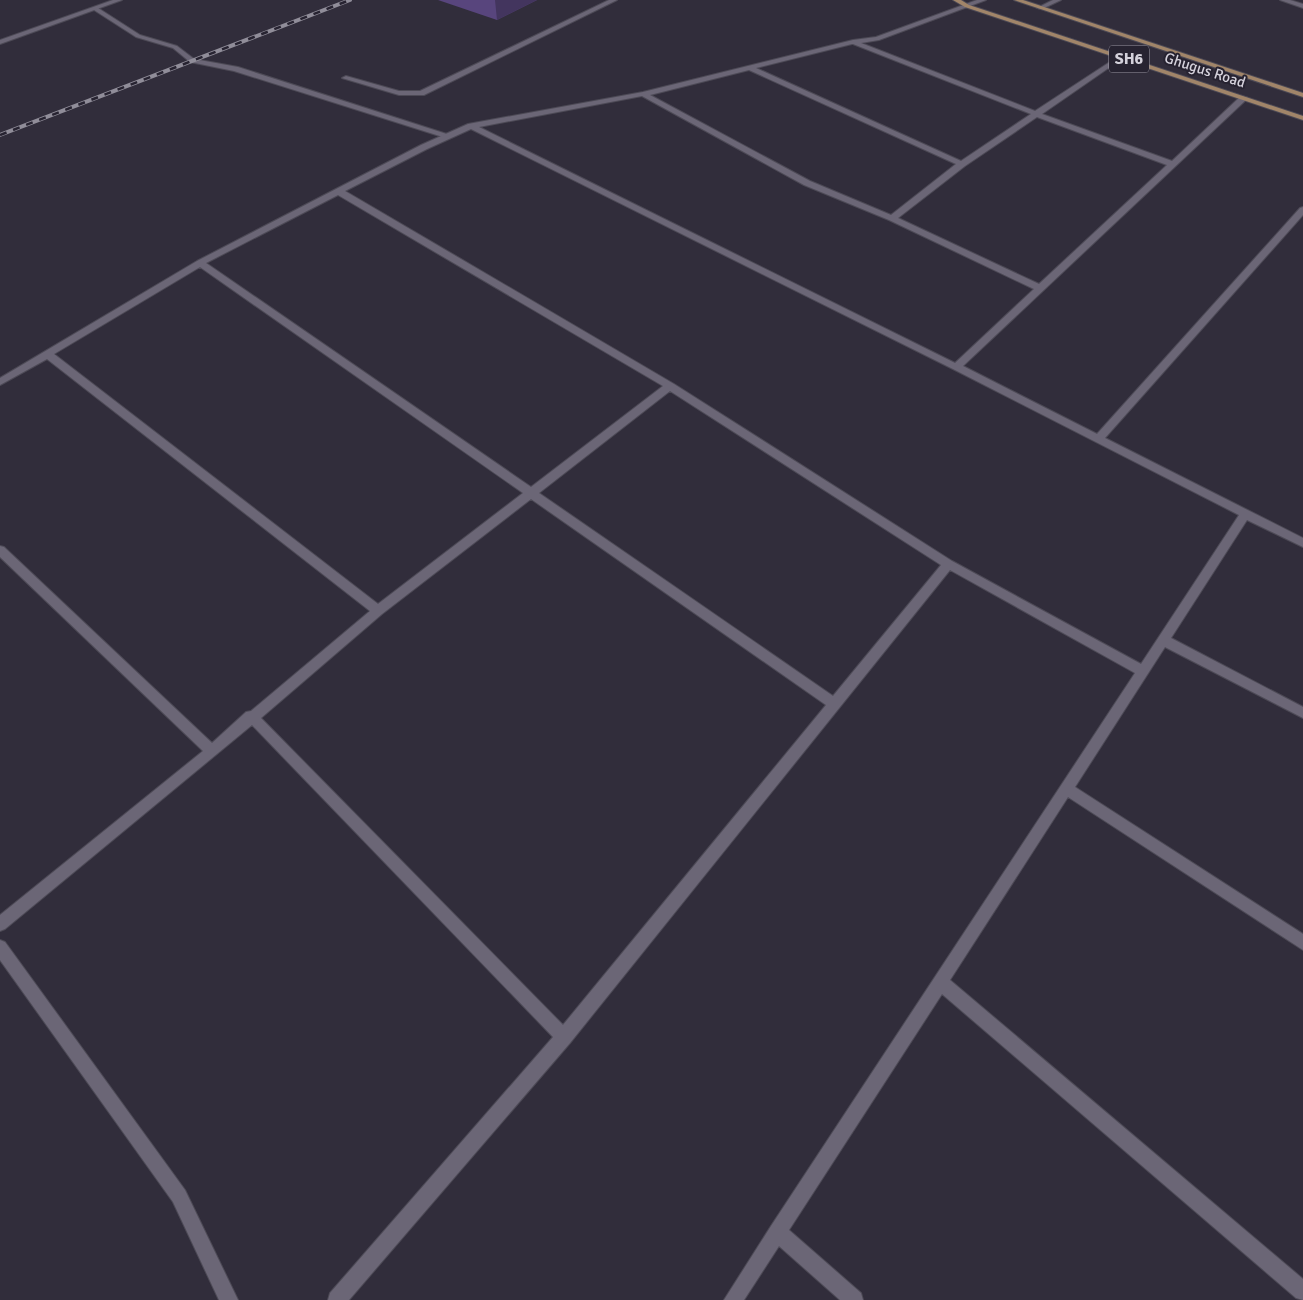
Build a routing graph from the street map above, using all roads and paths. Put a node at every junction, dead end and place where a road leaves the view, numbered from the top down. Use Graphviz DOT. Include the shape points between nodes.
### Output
graph roads {
  1 [pos="119,0"];
  2 [pos="614,0"];
  3 [pos="956,0"];
  4 [pos="983,0"];
  5 [pos="1017,0"];
  6 [pos="1058,0"];
  7 [pos="1283,0"];
  8 [pos="967,6"];
  9 [pos="1303,6"];
  10 [pos="1040,8"];
  11 [pos="96,10"];
  12 [pos="0,42"];
  13 [pos="853,42"];
  14 [pos="1121,57"];
  15 [pos="748,67"];
  16 [pos="346,78"];
  17 [pos="643,94"];
  18 [pos="1303,95"];
  19 [pos="1244,98"];
  20 [pos="1036,114"];
  21 [pos="1303,118"];
  22 [pos="471,126"];
  23 [pos="449,136"];
  24 [pos="962,164"];
  25 [pos="1172,164"];
  26 [pos="338,191"];
  27 [pos="1303,210"];
  28 [pos="892,218"];
  29 [pos="200,263"];
  30 [pos="1040,288"];
  31 [pos="47,354"];
  32 [pos="956,367"];
  33 [pos="0,382"];
  34 [pos="670,386"];
  35 [pos="1099,440"];
  36 [pos="530,493"];
  37 [pos="1246,513"];
  38 [pos="1303,543"];
  39 [pos="0,550"];
  40 [pos="948,564"];
  41 [pos="378,611"];
  42 [pos="1163,640"];
  43 [pos="1143,671"];
  44 [pos="835,704"];
  45 [pos="1303,713"];
  46 [pos="251,716"];
  47 [pos="212,751"];
  48 [pos="1066,788"];
  49 [pos="0,924"];
  50 [pos="1303,943"];
  51 [pos="0,947"];
  52 [pos="940,982"];
  53 [pos="564,1037"];
  54 [pos="777,1232"];
  55 [pos="1303,1291"];
  56 [pos="229,1300"];
  57 [pos="337,1300"];
  58 [pos="733,1300"];
  59 [pos="854,1300"];
  1 -- 11 [label="street"];
  2 -- 16 [label="street" via="421,93 399,93"];
  3 -- 8 [label="main road, Ghugus Road / SH6"];
  4 -- 8 [label="street"];
  5 -- 10 [label="main road, Ghugus Road / SH6"];
  6 -- 10 [label="street"];
  7 -- 9 [label="street"];
  8 -- 13 [label="street" via="877,39"];
  8 -- 14 [label="main road, Ghugus Road / SH6"];
  10 -- 18 [label="main road, Ghugus Road / SH6"];
  11 -- 12 [label="street"];
  11 -- 23 [label="street" via="138,36 175,48 192,61 235,69"];
  13 -- 15 [label="street"];
  13 -- 20 [label="street"];
  14 -- 19 [label="main road, Ghugus Road / SH6"];
  14 -- 20 [label="street"];
  15 -- 17 [label="street"];
  15 -- 24 [label="street"];
  17 -- 22 [label="street"];
  17 -- 28 [label="street" via="808,183"];
  19 -- 21 [label="main road, Ghugus Road / SH6"];
  19 -- 25 [label="street"];
  20 -- 24 [label="street"];
  20 -- 25 [label="street"];
  22 -- 23 [label="street"];
  22 -- 32 [label="street"];
  23 -- 26 [label="street"];
  24 -- 28 [label="street"];
  25 -- 30 [label="street"];
  26 -- 29 [label="street"];
  26 -- 34 [label="street"];
  27 -- 35 [label="street"];
  28 -- 30 [label="street"];
  29 -- 31 [label="street"];
  29 -- 36 [label="street"];
  30 -- 32 [label="street"];
  31 -- 33 [label="street"];
  31 -- 41 [label="street"];
  32 -- 35 [label="street"];
  34 -- 36 [label="street"];
  34 -- 40 [label="street"];
  35 -- 37 [label="street"];
  36 -- 41 [label="street"];
  36 -- 44 [label="street"];
  37 -- 38 [label="street"];
  37 -- 42 [label="street"];
  39 -- 47 [label="street"];
  40 -- 43 [label="street"];
  40 -- 44 [label="street"];
  41 -- 46 [label="street"];
  42 -- 43 [label="street"];
  42 -- 45 [label="street"];
  43 -- 48 [label="street"];
  44 -- 53 [label="street"];
  46 -- 47 [label="street"];
  46 -- 53 [label="street"];
  47 -- 49 [label="street"];
  48 -- 50 [label="street"];
  48 -- 52 [label="street"];
  51 -- 56 [label="street" via="179,1196"];
  52 -- 54 [label="street"];
  52 -- 55 [label="street"];
  53 -- 57 [label="street"];
  54 -- 58 [label="street"];
  54 -- 59 [label="street"];
}
